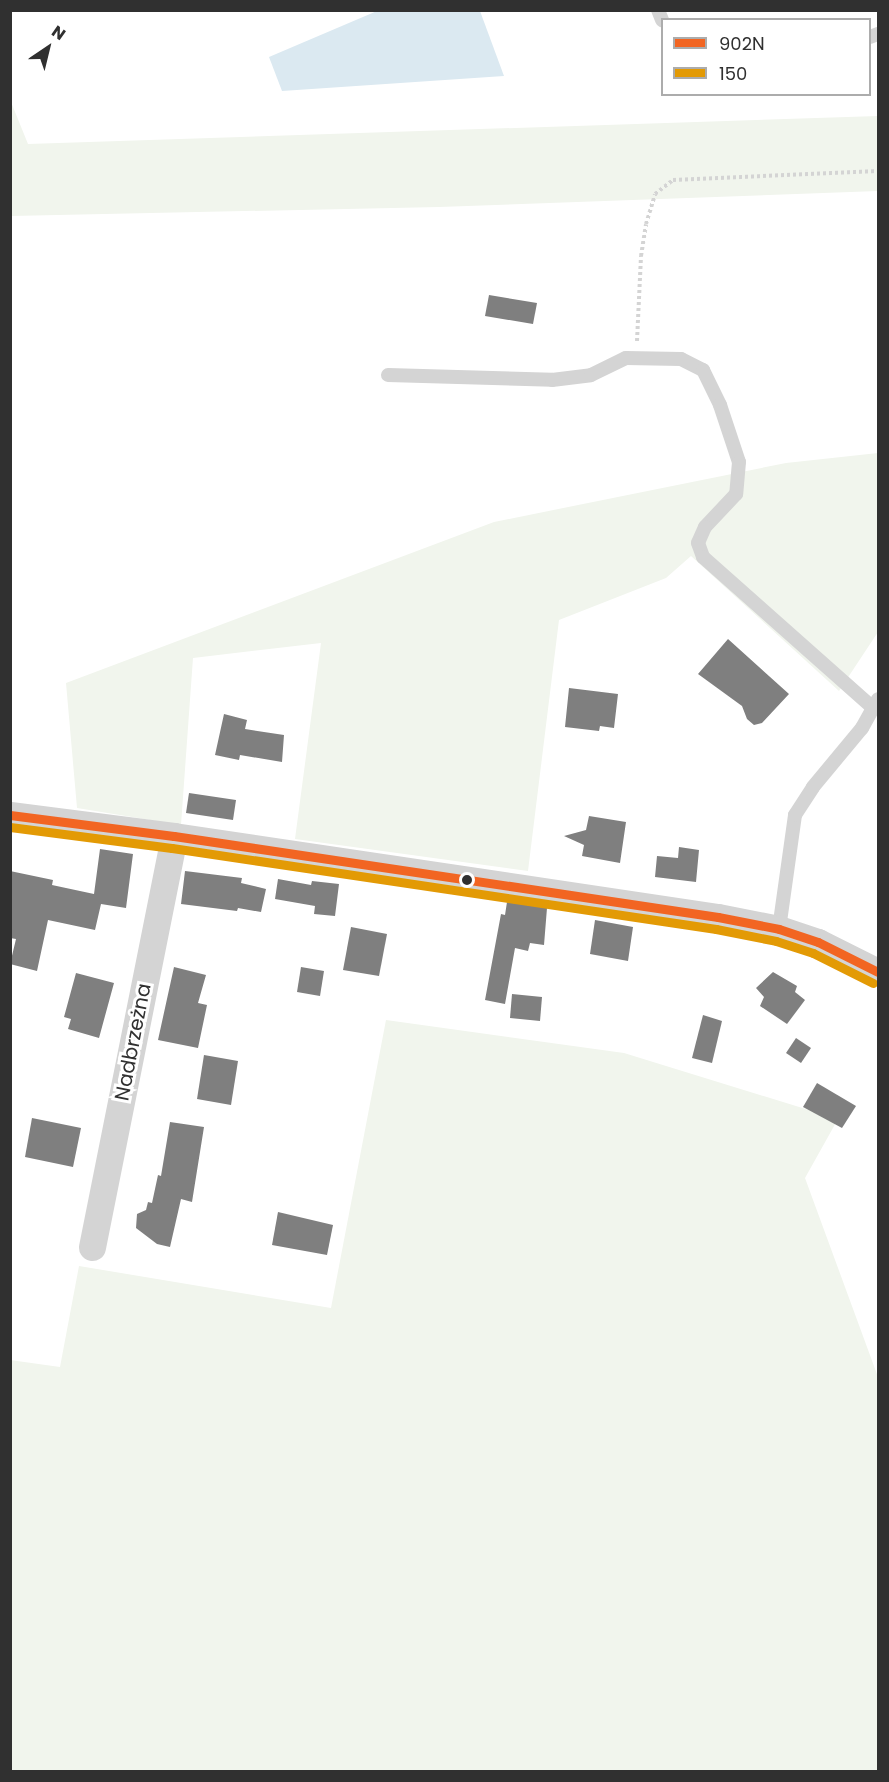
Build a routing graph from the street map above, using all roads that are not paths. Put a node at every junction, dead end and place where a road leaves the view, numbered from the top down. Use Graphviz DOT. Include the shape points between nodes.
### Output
graph roads {
  1 [pos="388,375"];
  2 [pos="876,703"];
  3 [pos="10,815"];
  4 [pos="174,836"];
  5 [pos="779,929"];
  6 [pos="879,972"];
  7 [pos="92,1247"];
  1 -- 2 [label="lane" via="552,380 591,375 626,358 681,359 703,370 720,405 738,462 736,494 705,527 698,543 703,557"];
  2 -- 5 [label="lane" via="862,728 795,815"];
  3 -- 4 [label="street"];
  4 -- 5 [label="street" via="633,903"];
  4 -- 7 [label="street, Nadbrzeżna"];
  5 -- 6 [label="street" via="818,942"];
}
